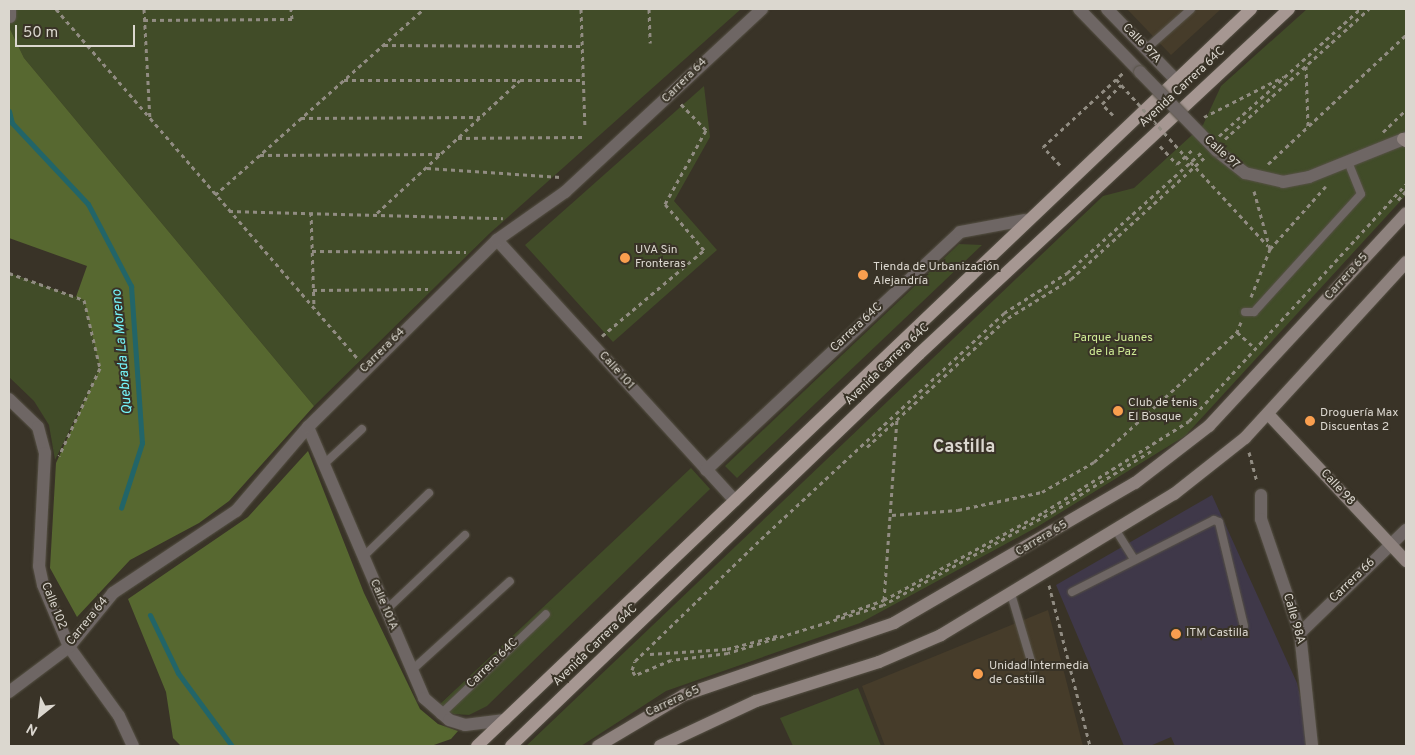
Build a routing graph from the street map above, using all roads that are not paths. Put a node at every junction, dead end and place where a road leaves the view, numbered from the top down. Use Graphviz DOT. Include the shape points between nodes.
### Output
graph roads {
  1 [pos="762,9"];
  2 [pos="1079,9"];
  3 [pos="1107,9"];
  4 [pos="1191,9"];
  5 [pos="1251,9"];
  6 [pos="1289,9"];
  7 [pos="1146,49"];
  8 [pos="1174,79"];
  9 [pos="1405,139"];
  10 [pos="1348,161"];
  11 [pos="1406,213"];
  12 [pos="1025,220"];
  13 [pos="497,240"];
  14 [pos="1406,262"];
  15 [pos="1245,312"];
  16 [pos="9,399"];
  17 [pos="1268,414"];
  18 [pos="308,427"];
  19 [pos="362,429"];
  20 [pos="323,465"];
  21 [pos="706,470"];
  22 [pos="429,494"];
  23 [pos="1261,495"];
  24 [pos="735,501"];
  25 [pos="1406,530"];
  26 [pos="1117,532"];
  27 [pos="465,535"];
  28 [pos="1391,544"];
  29 [pos="363,557"];
  30 [pos="1134,559"];
  31 [pos="1406,562"];
  32 [pos="510,580"];
  33 [pos="1072,592"];
  34 [pos="1011,594"];
  35 [pos="386,610"];
  36 [pos="546,614"];
  37 [pos="1244,626"];
  38 [pos="1300,633"];
  39 [pos="69,647"];
  40 [pos="1034,668"];
  41 [pos="412,670"];
  42 [pos="9,692"];
  43 [pos="440,714"];
  44 [pos="505,720"];
  45 [pos="133,746"];
  46 [pos="477,746"];
  47 [pos="511,746"];
  48 [pos="598,746"];
  49 [pos="660,746"];
  50 [pos="1312,746"];
  1 -- 13 [label="street, Carrera 64" via="581,178 531,219"];
  2 -- 10 [label="street, Calle 97, bridge" via="1214,150 1245,174 1277,182 1308,177"];
  3 -- 7 [label="street, Calle 97A"];
  4 -- 7 [label="lane"];
  5 -- 8 [label="main road, Avenida Carrera 64C"];
  6 -- 47 [label="main road, Avenida Carrera 64C" via="1151,136"];
  7 -- 8 [label="street, Calle 97A"];
  8 -- 12 [label="main road, Avenida Carrera 64C"];
  9 -- 10 [label="street, Calle 97"];
  10 -- 15 [label="lane" via="1361,194 1254,312"];
  11 -- 48 [label="main road, Carrera 65" via="1209,426 1135,482 894,623 684,695"];
  12 -- 21 [label="street, Carrera 64C" via="960,232"];
  12 -- 24 [label="main road, Avenida Carrera 64C"];
  13 -- 18 [label="street, Carrera 64"];
  13 -- 21 [label="street, Calle 101"];
  14 -- 17 [label="main road"];
  16 -- 39 [label="street, Calle 102" via="38,427 45,453 39,566"];
  17 -- 26 [label="main road" via="1245,438 1174,494"];
  17 -- 28 [label="main road, Calle 98"];
  18 -- 20 [label="street, Calle 101A"];
  18 -- 39 [label="street, Carrera 64" via="236,511 113,592"];
  19 -- 20 [label="lane"];
  20 -- 29 [label="street, Calle 101A"];
  21 -- 24 [label="street, Calle 101"];
  22 -- 29 [label="lane"];
  23 -- 38 [label="street, Calle 98A" via="1262,519"];
  24 -- 44 [label="main road, Avenida Carrera 64C"];
  25 -- 28 [label="street, Carrera 66"];
  26 -- 30 [label="lane"];
  26 -- 34 [label="main road"];
  27 -- 35 [label="lane"];
  28 -- 31 [label="main road, Calle 98"];
  28 -- 38 [label="street, Carrera 66"];
  29 -- 35 [label="street, Calle 101A"];
  30 -- 33 [label="lane"];
  30 -- 37 [label="lane" via="1207,521 1219,522"];
  32 -- 41 [label="lane"];
  34 -- 40 [label="lane"];
  34 -- 49 [label="main road" via="910,650 756,701"];
  35 -- 41 [label="street, Calle 101A"];
  36 -- 43 [label="lane, Carrera 64C"];
  38 -- 50 [label="street, Calle 98A"];
  39 -- 42 [label="street, Carrera 64"];
  39 -- 45 [label="street, Calle 102" via="119,716"];
  41 -- 43 [label="street, Calle 101A" via="424,698"];
  43 -- 44 [label="street, Calle 101A" via="465,725"];
  44 -- 46 [label="main road, Avenida Carrera 64C"];
}
